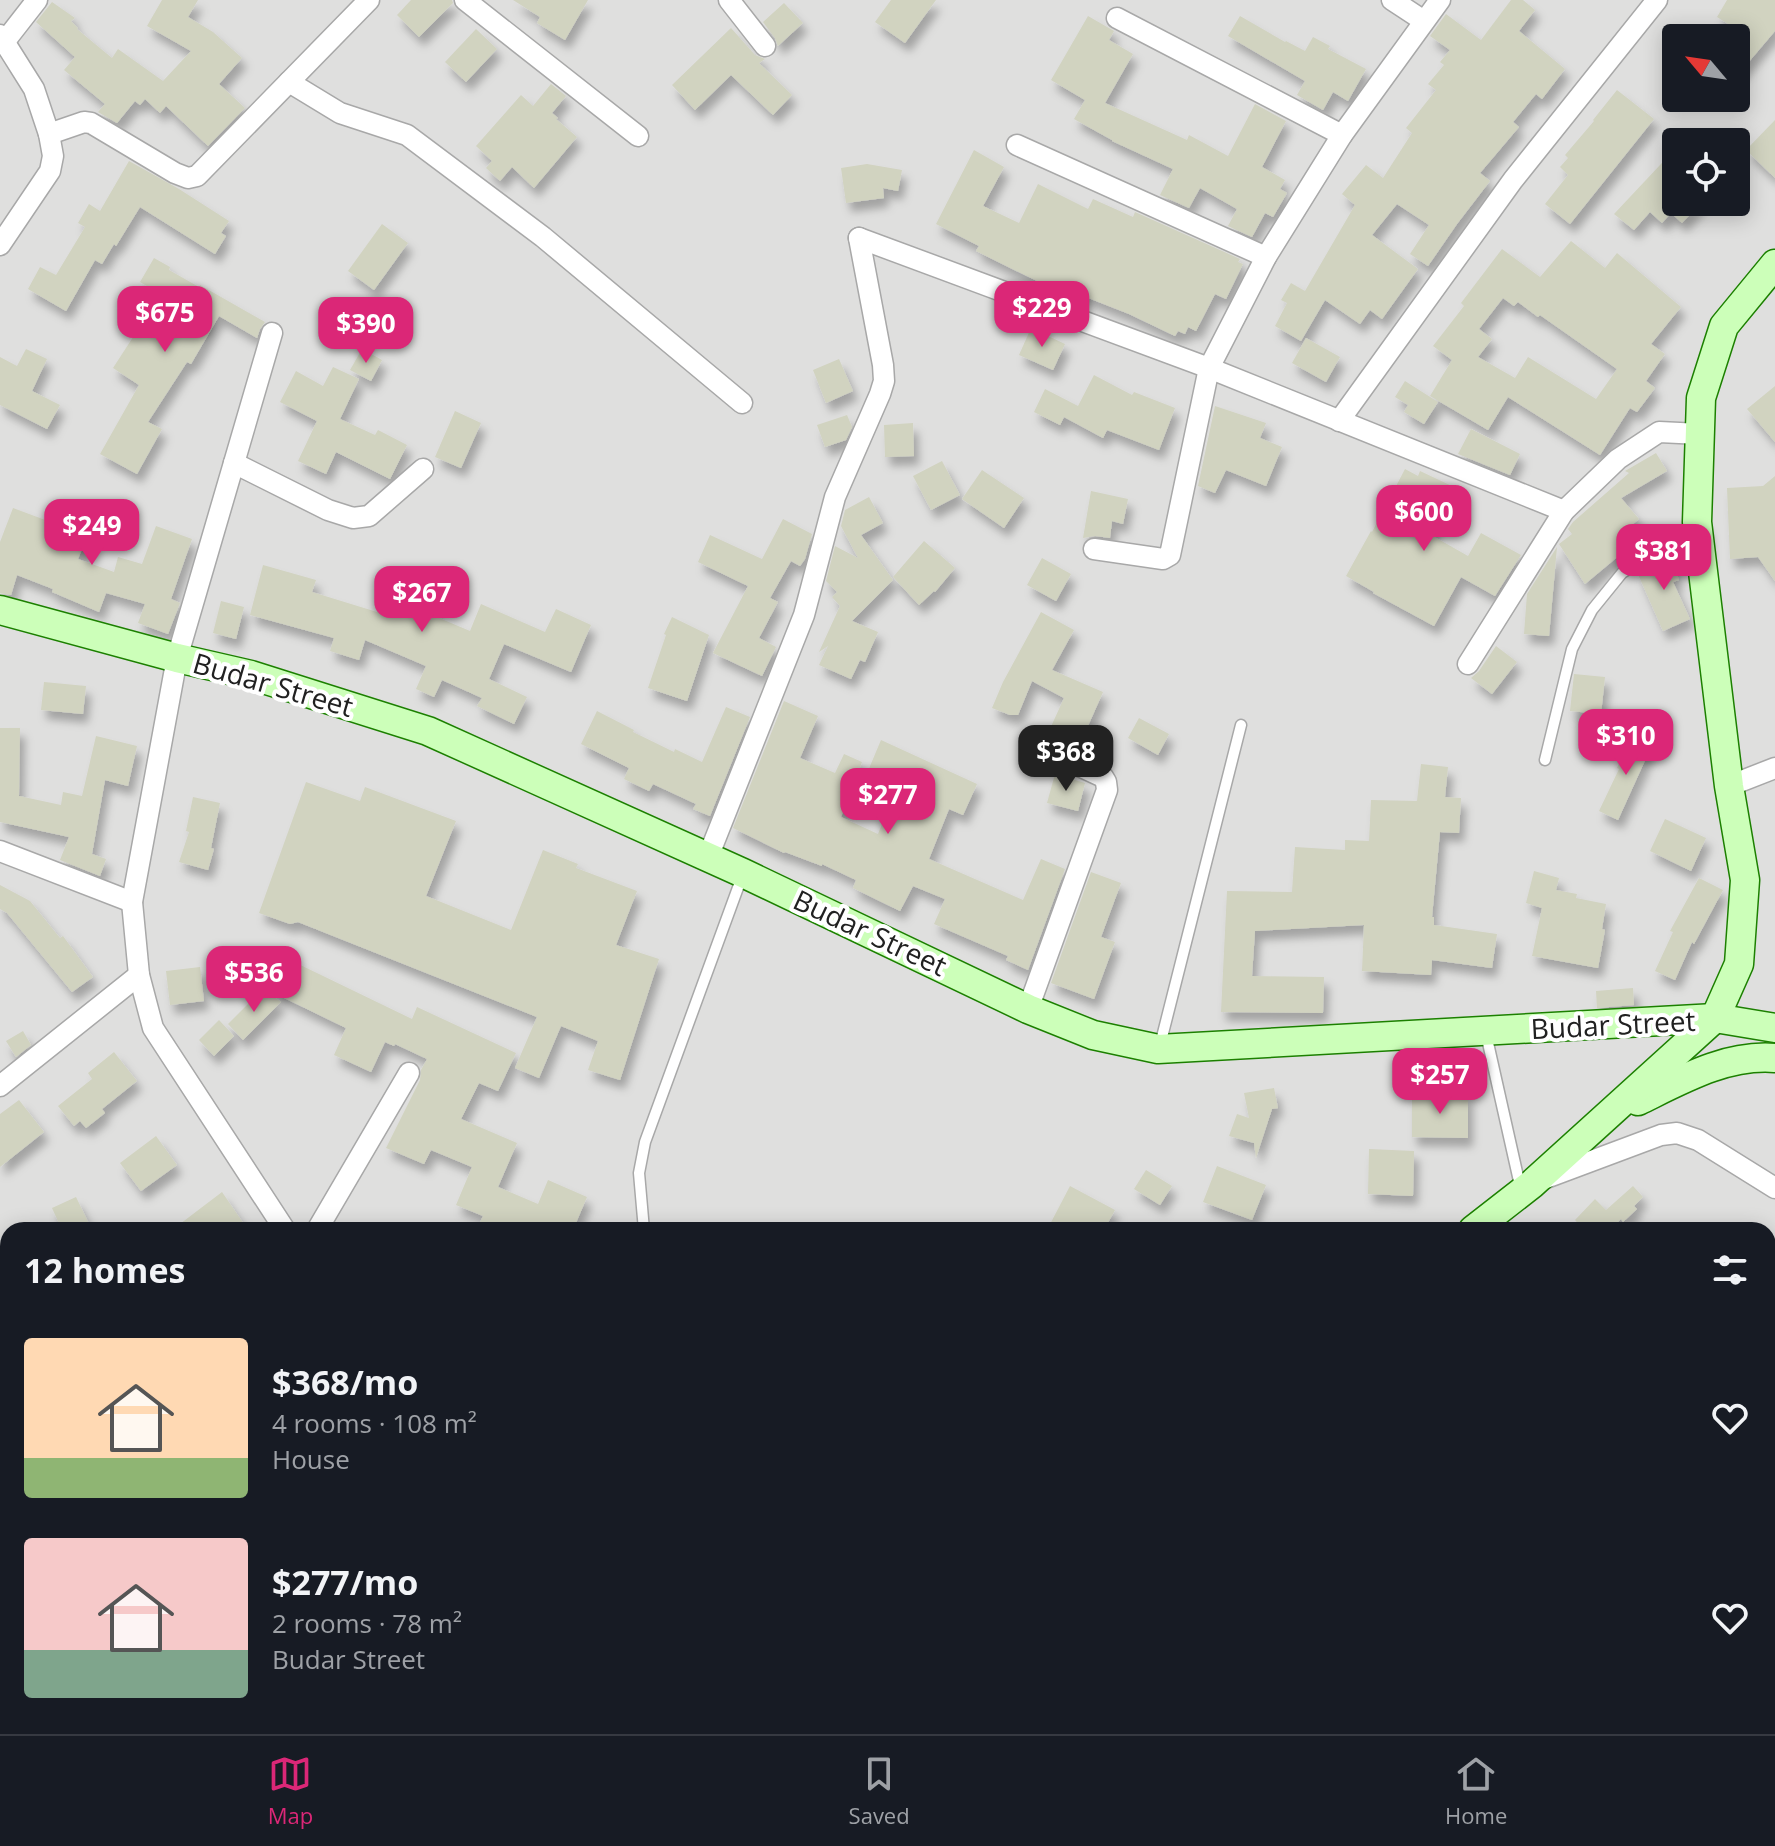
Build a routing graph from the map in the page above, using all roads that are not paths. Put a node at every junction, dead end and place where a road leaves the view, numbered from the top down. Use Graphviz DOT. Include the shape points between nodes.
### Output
graph roads {
  1 [pos="37,0"];
  2 [pos="369,0"];
  3 [pos="465,0"];
  4 [pos="729,0"];
  5 [pos="1392,0"];
  6 [pos="1440,0"];
  7 [pos="1657,0"];
  8 [pos="1117,18"];
  9 [pos="1424,21"];
  10 [pos="2,38"];
  11 [pos="765,46"];
  12 [pos="289,82"];
  13 [pos="49,134"];
  14 [pos="1342,135"];
  15 [pos="638,136"];
  16 [pos="1017,145"];
  17 [pos="0,245"];
  18 [pos="1266,257"];
  19 [pos="1775,264"];
  20 [pos="272,333"];
  21 [pos="1209,368"];
  22 [pos="742,403"];
  23 [pos="1339,421"];
  24 [pos="1700,434"];
  25 [pos="234,463"];
  26 [pos="423,469"];
  27 [pos="1564,511"];
  28 [pos="1697,522"];
  29 [pos="1094,549"];
  30 [pos="0,610"];
  31 [pos="177,658"];
  32 [pos="1468,664"];
  33 [pos="1241,725"];
  34 [pos="1047,751"];
  35 [pos="1545,760"];
  36 [pos="1775,768"];
  37 [pos="1729,786"];
  38 [pos="0,851"];
  39 [pos="708,857"];
  40 [pos="743,873"];
  41 [pos="132,902"];
  42 [pos="139,975"];
  43 [pos="1028,1009"];
  44 [pos="1715,1018"];
  45 [pos="1775,1028"];
  46 [pos="1486,1032"];
  47 [pos="1158,1049"];
  48 [pos="1775,1058"];
  49 [pos="409,1073"];
  50 [pos="0,1086"];
  51 [pos="1608,1115"];
  52 [pos="1527,1188"];
  53 [pos="1775,1188"];
  54 [pos="280,1222"];
  55 [pos="322,1222"];
  56 [pos="643,1222"];
  57 [pos="1488,1222"];
  1 -- 10 [label="street"];
  2 -- 12 [label="street"];
  3 -- 15 [label="street"];
  4 -- 11 [label="street"];
  5 -- 9 [label="street"];
  6 -- 9 [label="street"];
  7 -- 23 [label="street" via="1513,180"];
  8 -- 14 [label="street"];
  9 -- 14 [label="street"];
  10 -- 13 [label="street" via="34,89"];
  12 -- 13 [label="street" via="197,176 188,178 91,123"];
  12 -- 22 [label="street" via="340,113 407,135 543,237"];
  13 -- 17 [label="street" via="50,171"];
  14 -- 18 [label="street"];
  16 -- 18 [label="street"];
  18 -- 21 [label="street"];
  19 -- 24 [label="main road" via="1724,326 1701,398"];
  20 -- 25 [label="street"];
  21 -- 23 [label="street"];
  21 -- 29 [label="street" via="1170,555 1163,559"];
  21 -- 39 [label="street" via="859,238 884,381 835,497 804,615"];
  23 -- 27 [label="street"];
  24 -- 27 [label="street" via="1659,432 1618,459"];
  24 -- 28 [label="main road"];
  25 -- 26 [label="street" via="353,518 369,516"];
  25 -- 31 [label="street"];
  27 -- 32 [label="street"];
  28 -- 35 [label="lane" via="1622,573 1592,610 1572,649"];
  28 -- 37 [label="main road"];
  30 -- 31 [label="main road, Budar Street"];
  31 -- 39 [label="main road, Budar Street" via="251,675 428,731"];
  31 -- 41 [label="street"];
  33 -- 47 [label="lane"];
  34 -- 43 [label="street" via="1103,777 1107,790"];
  36 -- 37 [label="street"];
  37 -- 44 [label="main road" via="1745,880 1739,964"];
  38 -- 41 [label="street"];
  39 -- 40 [label="main road, Budar Street"];
  40 -- 43 [label="main road, Budar Street"];
  40 -- 56 [label="lane" via="645,1142 639,1173"];
  41 -- 42 [label="street"];
  42 -- 50 [label="street"];
  42 -- 54 [label="street" via="153,1028"];
  43 -- 47 [label="main road, Budar Street" via="1093,1035"];
  44 -- 45 [label="main road, Budar Street"];
  44 -- 46 [label="main road, Budar Street"];
  44 -- 51 [label="main road"];
  46 -- 47 [label="main road, Budar Street"];
  46 -- 52 [label="lane"];
  48 -- 51 [label="main road" via="1719,1065"];
  49 -- 55 [label="street"];
  51 -- 52 [label="main road"];
  52 -- 53 [label="street" via="1677,1133 1698,1140"];
  52 -- 57 [label="main road"];
}
